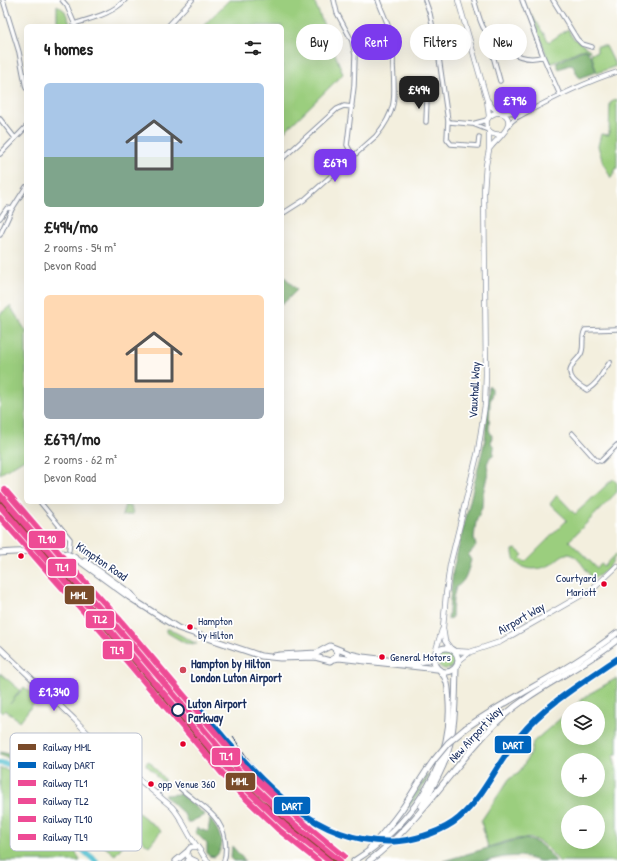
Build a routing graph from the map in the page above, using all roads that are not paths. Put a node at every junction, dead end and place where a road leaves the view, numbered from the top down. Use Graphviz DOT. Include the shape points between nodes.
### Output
graph roads {
  1 [pos="62,0"];
  2 [pos="117,0"];
  3 [pos="125,0"];
  4 [pos="192,0"];
  5 [pos="334,0"];
  6 [pos="378,0"];
  7 [pos="425,0"];
  8 [pos="458,0"];
  9 [pos="474,0"];
  10 [pos="522,0"];
  11 [pos="553,0"];
  12 [pos="2,2"];
  13 [pos="121,4"];
  14 [pos="75,24"];
  15 [pos="78,24"];
  16 [pos="170,24"];
  17 [pos="483,24"];
  18 [pos="592,47"];
  19 [pos="543,56"];
  20 [pos="527,57"];
  21 [pos="494,60"];
  22 [pos="617,72"];
  23 [pos="24,79"];
  24 [pos="500,81"];
  25 [pos="560,95"];
  26 [pos="427,99"];
  27 [pos="487,100"];
  28 [pos="352,107"];
  29 [pos="527,112"];
  30 [pos="500,113"];
  31 [pos="488,118"];
  32 [pos="0,119"];
  33 [pos="448,121"];
  34 [pos="426,122"];
  35 [pos="472,124"];
  36 [pos="508,127"];
  37 [pos="24,129"];
  38 [pos="489,131"];
  39 [pos="502,134"];
  40 [pos="479,137"];
  41 [pos="15,138"];
  42 [pos="489,150"];
  43 [pos="0,154"];
  44 [pos="354,156"];
  45 [pos="284,157"];
  46 [pos="24,190"];
  47 [pos="12,209"];
  48 [pos="284,213"];
  49 [pos="0,218"];
  50 [pos="0,235"];
  51 [pos="617,330"];
  52 [pos="610,362"];
  53 [pos="572,433"];
  54 [pos="617,445"];
  55 [pos="42,504"];
  56 [pos="69,550"];
  57 [pos="54,551"];
  58 [pos="0,552"];
  59 [pos="617,566"];
  60 [pos="135,599"];
  61 [pos="443,628"];
  62 [pos="617,633"];
  63 [pos="617,640"];
  64 [pos="0,648"];
  65 [pos="335,649"];
  66 [pos="323,650"];
  67 [pos="452,650"];
  68 [pos="470,652"];
  69 [pos="434,655"];
  70 [pos="272,657"];
  71 [pos="324,659"];
  72 [pos="334,659"];
  73 [pos="457,665"];
  74 [pos="439,670"];
  75 [pos="88,733"];
  76 [pos="142,782"];
  77 [pos="164,784"];
  78 [pos="177,785"];
  79 [pos="157,794"];
  80 [pos="417,814"];
  81 [pos="188,835"];
  82 [pos="197,847"];
  83 [pos="188,851"];
  84 [pos="201,852"];
  85 [pos="364,854"];
  86 [pos="356,860"];
  87 [pos="176,861"];
  88 [pos="192,861"];
  89 [pos="208,861"];
  90 [pos="224,861"];
  91 [pos="369,861"];
  1 -- 14 [label="street"];
  2 -- 13 [label="street"];
  3 -- 13 [label="street"];
  4 -- 16 [label="street"];
  5 -- 28 [label="street" via="337,13 352,41 355,55"];
  6 -- 44 [label="street" via="392,38 394,105 385,125"];
  7 -- 33 [label="street" via="439,58"];
  8 -- 27 [label="main road"];
  9 -- 17 [label="street"];
  10 -- 19 [label="street"];
  11 -- 18 [label="street" via="576,39"];
  12 -- 23 [label="street"];
  13 -- 15 [label="street" via="107,13"];
  19 -- 20 [label="street"];
  19 -- 25 [label="street"];
  21 -- 24 [label="street"];
  22 -- 25 [label="street"];
  25 -- 29 [label="street"];
  26 -- 34 [label="street"];
  27 -- 30 [label="main road"];
  27 -- 31 [label="main road"];
  28 -- 44 [label="street" via="347,146"];
  28 -- 45 [label="street" via="339,107"];
  29 -- 30 [label="street"];
  29 -- 36 [label="street" via="512,121"];
  30 -- 31 [label="main road" via="492,113"];
  30 -- 36 [label="main road" via="508,120"];
  31 -- 35 [label="street"];
  31 -- 38 [label="main road" via="486,123"];
  32 -- 41 [label="street"];
  33 -- 35 [label="street"];
  33 -- 40 [label="street" via="447,139 451,144 478,146"];
  35 -- 38 [label="street"];
  36 -- 39 [label="main road"];
  37 -- 41 [label="street"];
  38 -- 39 [label="main road" via="495,135"];
  38 -- 42 [label="main road, Vauxhall Way"];
  39 -- 42 [label="main road, Vauxhall Way"];
  41 -- 43 [label="street"];
  42 -- 61 [label="main road, Vauxhall Way" via="485,178 485,405 478,451 449,571"];
  44 -- 48 [label="street" via="297,206"];
  46 -- 47 [label="street"];
  47 -- 49 [label="street" via="7,208"];
  47 -- 50 [label="street"];
  51 -- 52 [label="street" via="585,330 582,335 582,352 570,372 574,382 587,390 600,380"];
  53 -- 54 [label="street" via="596,460 601,461"];
  55 -- 56 [label="street" via="70,539"];
  56 -- 57 [label="highway, Kimpton Road"];
  56 -- 60 [label="highway, Kimpton Road" via="132,594"];
  57 -- 58 [label="highway, Kimpton Road"];
  57 -- 60 [label="highway, Kimpton Road" via="74,557"];
  59 -- 68 [label="main road, Airport Way" via="594,588 537,622 500,642"];
  60 -- 70 [label="highway, Kimpton Road" via="178,628 248,652"];
  61 -- 67 [label="main road, Vauxhall Way" via="445,641"];
  61 -- 69 [label="main road, Vauxhall Way"];
  62 -- 85 [label="highway, New Airport Way, bridge" via="466,728 448,743 393,821"];
  63 -- 80 [label="highway, New Airport Way" via="505,715 480,740"];
  64 -- 75 [label="main road"];
  65 -- 66 [label="highway" via="329,646"];
  65 -- 69 [label="highway" via="363,658 411,663 426,662"];
  65 -- 72 [label="highway" via="337,655"];
  66 -- 70 [label="highway, Kimpton Road"];
  66 -- 71 [label="highway"];
  67 -- 68 [label="main road, Airport Way"];
  67 -- 69 [label="highway" via="441,649"];
  67 -- 73 [label="highway" via="458,657"];
  68 -- 73 [label="main road, Airport Way"];
  69 -- 74 [label="highway" via="434,664"];
  70 -- 71 [label="highway, Kimpton Road"];
  71 -- 72 [label="highway"];
  72 -- 74 [label="highway"];
  73 -- 74 [label="highway" via="449,672"];
  73 -- 80 [label="highway, New Airport Way" via="453,735 440,773"];
  74 -- 85 [label="highway, New Airport Way" via="447,684 449,714 445,745 440,759 412,809 394,830"];
  76 -- 79 [label="main road"];
  77 -- 79 [label="street"];
  78 -- 90 [label="street" via="211,813 220,824 225,842"];
  79 -- 81 [label="main road" via="175,810"];
  80 -- 91 [label="highway, New Airport Way" via="386,848"];
  81 -- 82 [label="main road"];
  81 -- 83 [label="main road"];
  82 -- 83 [label="main road" via="191,847"];
  82 -- 84 [label="main road"];
  83 -- 87 [label="highway"];
  83 -- 88 [label="main road" via="188,857"];
  84 -- 88 [label="main road" via="200,858"];
  84 -- 89 [label="main road"];
  85 -- 86 [label="highway, New Airport Way"];
}
